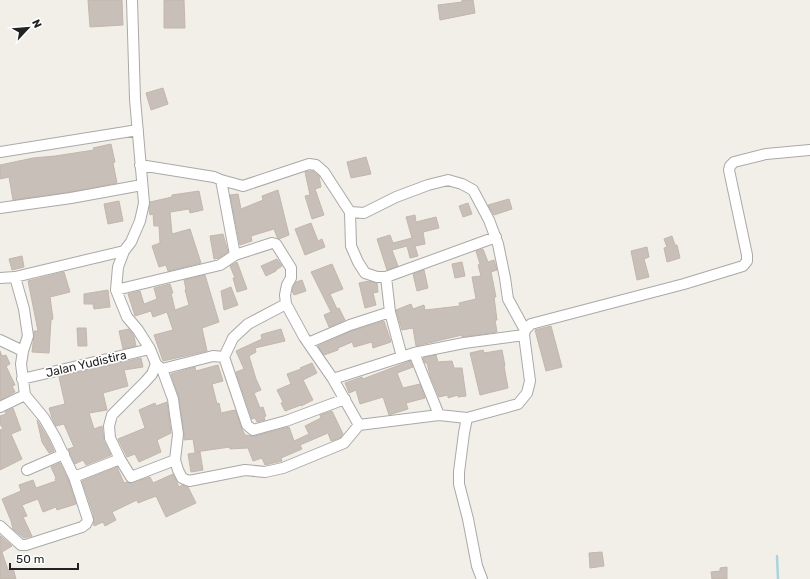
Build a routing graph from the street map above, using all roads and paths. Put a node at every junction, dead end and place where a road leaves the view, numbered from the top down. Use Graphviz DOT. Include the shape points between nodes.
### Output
graph roads {
  1 [pos="132,0"];
  2 [pos="138,130"];
  3 [pos="810,150"];
  4 [pos="0,152"];
  5 [pos="140,165"];
  6 [pos="221,180"];
  7 [pos="142,185"];
  8 [pos="0,208"];
  9 [pos="350,212"];
  10 [pos="496,237"];
  11 [pos="124,251"];
  12 [pos="235,255"];
  13 [pos="15,277"];
  14 [pos="386,277"];
  15 [pos="0,278"];
  16 [pos="116,290"];
  17 [pos="286,304"];
  18 [pos="390,312"];
  19 [pos="525,332"];
  20 [pos="0,340"];
  21 [pos="308,343"];
  22 [pos="150,349"];
  23 [pos="23,351"];
  24 [pos="414,353"];
  25 [pos="224,357"];
  26 [pos="402,357"];
  27 [pos="159,366"];
  28 [pos="333,378"];
  29 [pos="22,379"];
  30 [pos="25,395"];
  31 [pos="344,399"];
  32 [pos="0,407"];
  33 [pos="439,415"];
  34 [pos="468,418"];
  35 [pos="359,425"];
  36 [pos="64,454"];
  37 [pos="120,459"];
  38 [pos="175,460"];
  39 [pos="27,470"];
  40 [pos="74,477"];
  41 [pos="0,526"];
  42 [pos="482,579"];
  1 -- 2 [label="street"];
  2 -- 4 [label="street"];
  2 -- 5 [label="street"];
  3 -- 19 [label="street" via="766,154 734,162 730,166 747,255 744,266 531,324"];
  5 -- 6 [label="street" via="214,176"];
  5 -- 7 [label="street"];
  6 -- 9 [label="street" via="243,186 309,164 316,165 324,172"];
  6 -- 12 [label="street"];
  7 -- 8 [label="street"];
  7 -- 11 [label="street" via="144,203 140,221 132,242"];
  9 -- 10 [label="street" via="364,214 396,197 448,180 473,190"];
  9 -- 14 [label="street" via="351,246 358,262 365,273"];
  10 -- 14 [label="street"];
  10 -- 19 [label="street" via="506,278 508,299"];
  11 -- 13 [label="street"];
  11 -- 16 [label="street" via="118,267"];
  12 -- 16 [label="street" via="220,265"];
  12 -- 17 [label="street" via="272,243 276,244 291,268 291,278 284,295"];
  13 -- 15 [label="street"];
  13 -- 23 [label="street" via="28,336"];
  14 -- 18 [label="street"];
  16 -- 22 [label="street" via="127,317"];
  17 -- 21 [label="street"];
  17 -- 25 [label="street" via="248,324 233,338"];
  18 -- 21 [label="street"];
  18 -- 26 [label="street"];
  19 -- 24 [label="street"];
  19 -- 34 [label="street" via="530,381 527,393 518,404"];
  20 -- 23 [label="street"];
  21 -- 28 [label="street"];
  22 -- 27 [label="street"];
  22 -- 29 [label="street, Jalan Yudistira"];
  23 -- 29 [label="street"];
  24 -- 26 [label="street"];
  24 -- 33 [label="street"];
  25 -- 27 [label="street" via="213,356"];
  25 -- 31 [label="street" via="247,424 253,430 286,421"];
  26 -- 28 [label="street"];
  27 -- 37 [label="street" via="112,415 109,426 110,438"];
  27 -- 38 [label="street" via="173,399 178,434"];
  28 -- 31 [label="street"];
  29 -- 30 [label="street"];
  30 -- 32 [label="street"];
  30 -- 36 [label="street" via="44,418"];
  31 -- 35 [label="street"];
  33 -- 34 [label="street"];
  33 -- 35 [label="street"];
  34 -- 42 [label="street" via="459,484"];
  35 -- 38 [label="street" via="344,443 283,468 265,472 245,470 189,481 182,478"];
  36 -- 39 [label="street"];
  36 -- 40 [label="street"];
  37 -- 38 [label="street" via="130,477"];
  37 -- 40 [label="street"];
  40 -- 41 [label="street" via="88,520 82,527 21,545"];
}
